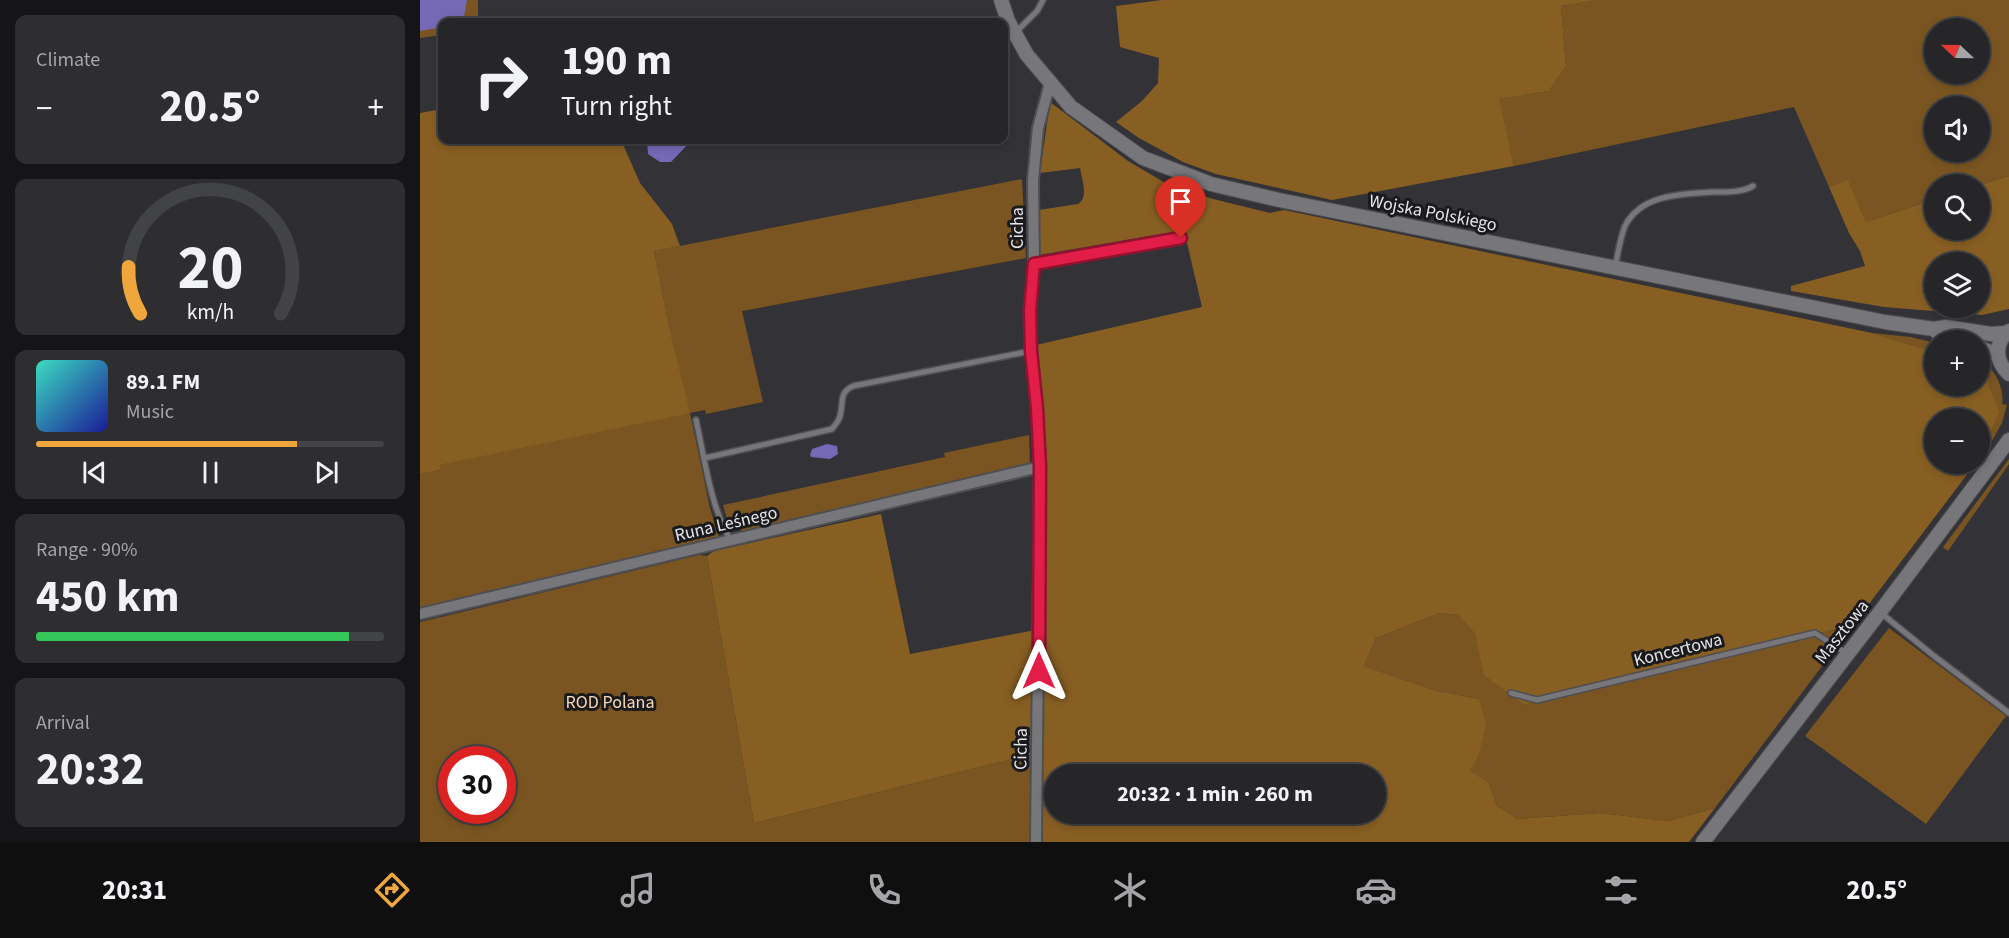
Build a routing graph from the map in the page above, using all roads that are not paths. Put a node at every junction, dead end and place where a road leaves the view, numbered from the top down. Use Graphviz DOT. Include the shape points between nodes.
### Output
graph roads {
  1 [pos="1001,0"];
  2 [pos="1043,0"];
  3 [pos="1014,33"];
  4 [pos="1050,83"];
  5 [pos="1754,186"];
  6 [pos="1181,238"];
  7 [pos="1034,264"];
  8 [pos="1615,268"];
  9 [pos="1934,329"];
  10 [pos="2007,332"];
  11 [pos="1031,351"];
  12 [pos="1990,352"];
  13 [pos="1998,355"];
  14 [pos="2009,374"];
  15 [pos="696,420"];
  16 [pos="2008,437"];
  17 [pos="705,458"];
  18 [pos="1040,467"];
  19 [pos="731,540"];
  20 [pos="1880,612"];
  21 [pos="420,614"];
  22 [pos="1848,654"];
  23 [pos="1511,693"];
  24 [pos="2009,713"];
  25 [pos="1036,842"];
  26 [pos="1703,842"];
  1 -- 3 [label="street, Wojska Polskiego"];
  2 -- 3 [label="lane"];
  3 -- 4 [label="street, Wojska Polskiego"];
  4 -- 7 [label="street, Cicha" via="1034,159"];
  4 -- 8 [label="street, Wojska Polskiego" via="1071,107 1143,158 1210,184"];
  5 -- 8 [label="lane" via="1739,191 1676,195 1642,207 1626,226"];
  6 -- 7 [label="lane"];
  7 -- 11 [label="street, Cicha"];
  8 -- 9 [label="street, Wojska Polskiego"];
  9 -- 10 [label="street, Wojska Polskiego"];
  10 -- 13 [label="street" via="2001,339"];
  11 -- 17 [label="lane" via="853,386 841,398 840,416 832,429"];
  11 -- 18 [label="street, Cicha"];
  12 -- 13 [label="street"];
  13 -- 14 [label="street"];
  15 -- 17 [label="lane"];
  16 -- 20 [label="street, Masztowa"];
  17 -- 19 [label="lane" via="722,523"];
  18 -- 19 [label="street, Runa Leśnego"];
  18 -- 25 [label="street, Cicha"];
  19 -- 21 [label="street, Runa Leśnego"];
  20 -- 22 [label="street, Masztowa"];
  20 -- 24 [label="lane"];
  22 -- 23 [label="lane, Koncertowa" via="1815,633 1537,700"];
  22 -- 26 [label="street, Masztowa"];
}
